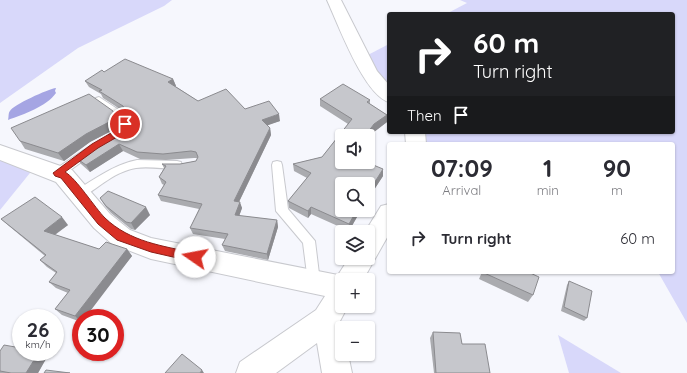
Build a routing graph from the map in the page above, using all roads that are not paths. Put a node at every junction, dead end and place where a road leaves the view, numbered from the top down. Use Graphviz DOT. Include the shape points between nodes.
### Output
graph roads {
  1 [pos="334,0"];
  2 [pos="387,94"];
  3 [pos="99,100"];
  4 [pos="108,139"];
  5 [pos="95,146"];
  6 [pos="0,152"];
  7 [pos="187,164"];
  8 [pos="277,165"];
  9 [pos="58,173"];
  10 [pos="79,194"];
  11 [pos="387,216"];
  12 [pos="375,237"];
  13 [pos="314,282"];
  14 [pos="335,286"];
  15 [pos="335,304"];
  16 [pos="326,319"];
  17 [pos="251,373"];
  18 [pos="337,373"];
  1 -- 2 [label="street" via="369,73"];
  3 -- 4 [label="lane" via="122,116 125,124 122,131"];
  5 -- 9 [label="lane"];
  6 -- 9 [label="street"];
  7 -- 10 [label="lane" via="137,164 118,170"];
  8 -- 13 [label="lane" via="282,211 309,241"];
  9 -- 10 [label="street" via="64,176"];
  10 -- 13 [label="street" via="102,221 121,237 151,248"];
  11 -- 12 [label="street"];
  13 -- 14 [label="street"];
  15 -- 16 [label="street"];
  16 -- 17 [label="street"];
  16 -- 18 [label="street"];
}
